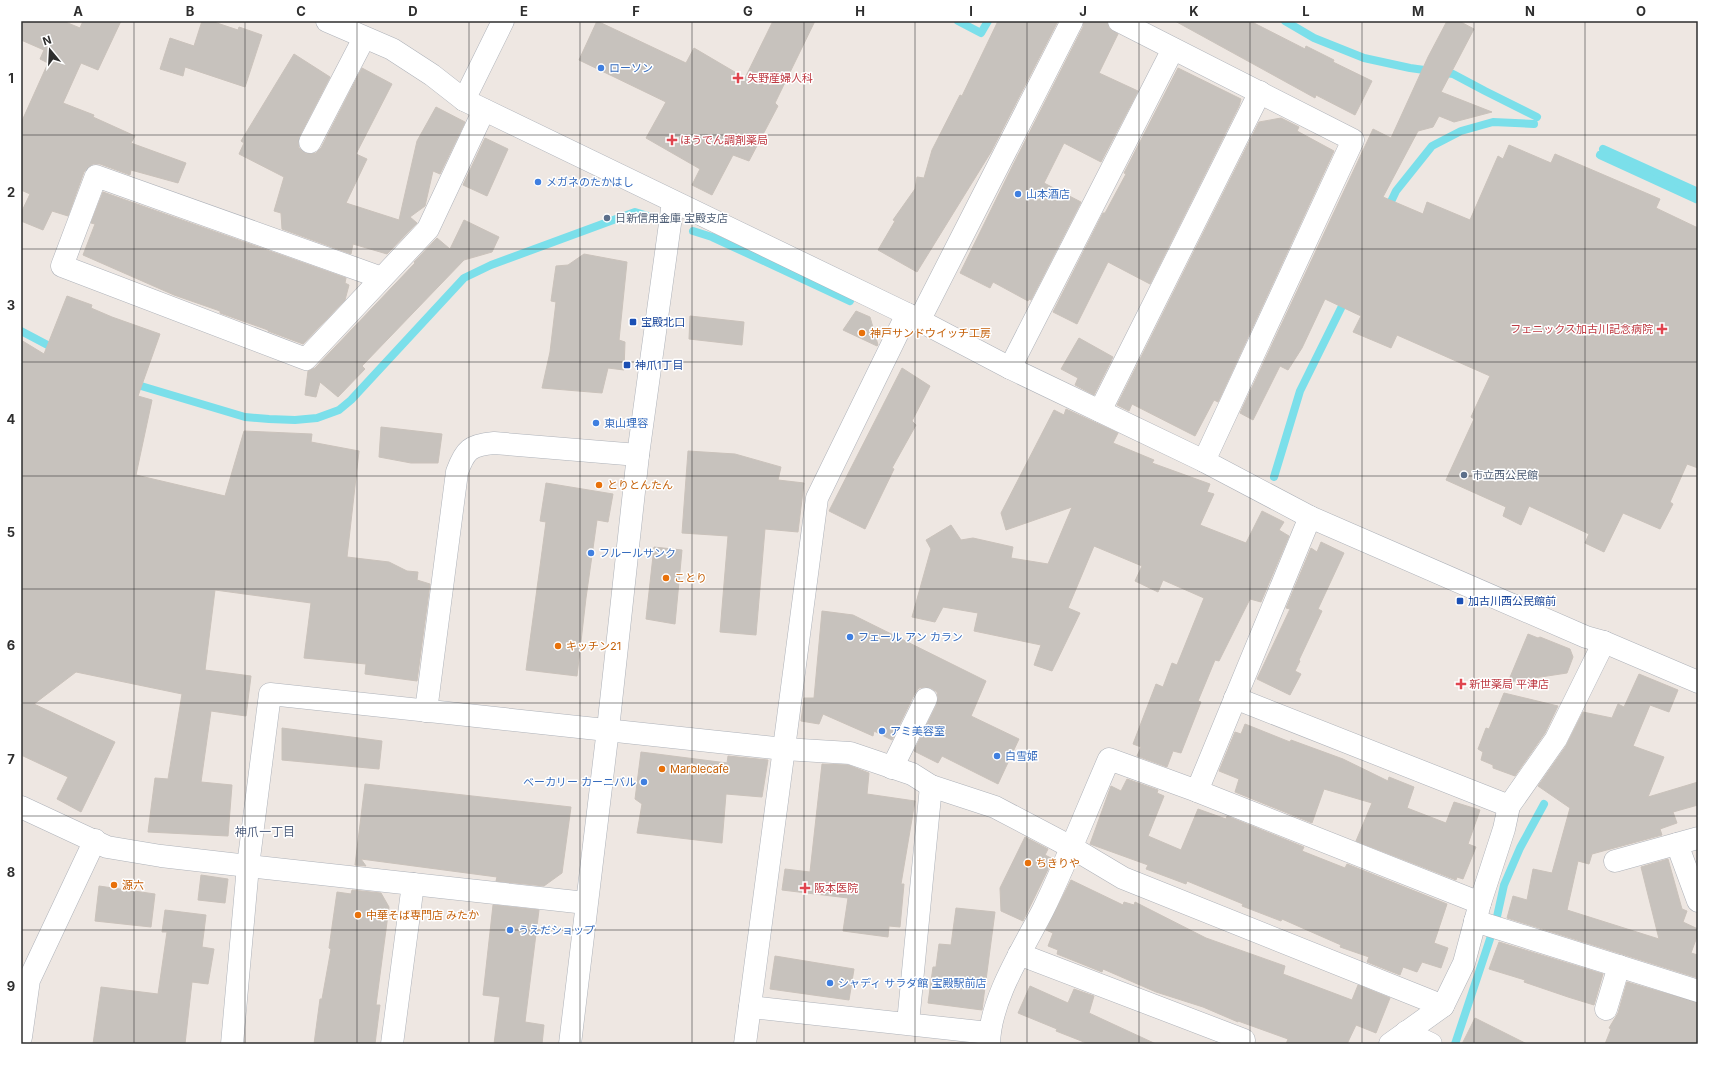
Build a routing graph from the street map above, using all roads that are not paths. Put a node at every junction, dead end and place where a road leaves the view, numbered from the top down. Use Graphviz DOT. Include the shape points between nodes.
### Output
graph roads {
  1 [pos="327,21"];
  2 [pos="504,21"];
  3 [pos="1072,21"];
  4 [pos="1119,21"];
  5 [pos="364,38"];
  6 [pos="1173,49"];
  7 [pos="1260,92"];
  8 [pos="464,100"];
  9 [pos="484,110"];
  10 [pos="310,142"];
  11 [pos="673,202"];
  12 [pos="382,278"];
  13 [pos="913,317"];
  14 [pos="1010,368"];
  15 [pos="1100,411"];
  16 [pos="638,454"];
  17 [pos="1204,461"];
  18 [pos="1310,517"];
  19 [pos="1604,642"];
  20 [pos="1698,682"];
  21 [pos="1235,698"];
  22 [pos="926,699"];
  23 [pos="426,711"];
  24 [pos="608,729"];
  25 [pos="784,749"];
  26 [pos="892,768"];
  27 [pos="931,786"];
  28 [pos="1197,792"];
  29 [pos="1509,806"];
  30 [pos="21,807"];
  31 [pos="1698,838"];
  32 [pos="95,840"];
  33 [pos="1677,844"];
  34 [pos="1071,847"];
  35 [pos="1615,862"];
  36 [pos="248,866"];
  37 [pos="413,884"];
  38 [pos="1698,901"];
  39 [pos="586,903"];
  40 [pos="1484,919"];
  41 [pos="1019,954"];
  42 [pos="1619,966"];
  43 [pos="1698,991"];
  44 [pos="1443,1006"];
  45 [pos="750,1007"];
  46 [pos="1606,1009"];
  47 [pos="908,1023"];
  48 [pos="21,1037"];
  49 [pos="989,1038"];
  50 [pos="1398,1038"];
  51 [pos="232,1044"];
  52 [pos="392,1044"];
  53 [pos="570,1044"];
  54 [pos="746,1044"];
  55 [pos="1243,1044"];
  56 [pos="1431,1044"];
  1 -- 5 [label="street"];
  2 -- 8 [label="street"];
  3 -- 13 [label="street"];
  4 -- 6 [label="street"];
  5 -- 8 [label="street" via="392,49"];
  5 -- 10 [label="street"];
  6 -- 7 [label="street"];
  6 -- 14 [label="street"];
  7 -- 15 [label="street"];
  7 -- 17 [label="street" via="1353,140"];
  8 -- 9 [label="street"];
  9 -- 11 [label="street"];
  9 -- 12 [label="street" via="428,229"];
  11 -- 13 [label="street"];
  11 -- 16 [label="street"];
  12 -- 12 [label="street" via="306,359 62,266 96,176"];
  13 -- 14 [label="street"];
  13 -- 25 [label="street" via="816,498"];
  14 -- 15 [label="street"];
  15 -- 17 [label="street"];
  16 -- 23 [label="street" via="494,443 470,449 462,457 457,472"];
  16 -- 24 [label="street"];
  17 -- 18 [label="street"];
  18 -- 19 [label="street" via="1579,634"];
  18 -- 21 [label="street"];
  19 -- 20 [label="street"];
  19 -- 29 [label="street" via="1556,739"];
  21 -- 28 [label="street"];
  21 -- 29 [label="street"];
  22 -- 26 [label="street"];
  23 -- 24 [label="street"];
  23 -- 36 [label="street" via="270,694"];
  24 -- 25 [label="street"];
  24 -- 39 [label="street"];
  25 -- 26 [label="street" via="850,754"];
  25 -- 45 [label="street"];
  26 -- 27 [label="street" via="912,774"];
  27 -- 34 [label="street" via="995,807"];
  27 -- 47 [label="street"];
  28 -- 34 [label="street" via="1109,759"];
  28 -- 40 [label="street"];
  29 -- 40 [label="street"];
  30 -- 32 [label="street"];
  31 -- 33 [label="street"];
  32 -- 36 [label="street" via="107,847"];
  32 -- 48 [label="street" via="29,980"];
  33 -- 35 [label="street"];
  33 -- 38 [label="street"];
  34 -- 41 [label="street"];
  34 -- 44 [label="street" via="1123,878"];
  36 -- 37 [label="street"];
  36 -- 51 [label="street"];
  37 -- 39 [label="street"];
  37 -- 52 [label="street"];
  39 -- 53 [label="street"];
  40 -- 42 [label="street"];
  40 -- 44 [label="street"];
  41 -- 49 [label="street" via="1000,997"];
  41 -- 55 [label="street" via="1244,1040"];
  42 -- 43 [label="street"];
  42 -- 46 [label="street"];
  44 -- 50 [label="street"];
  45 -- 47 [label="street"];
  45 -- 54 [label="street"];
  47 -- 49 [label="street"];
  50 -- 56 [label="street"];
}
